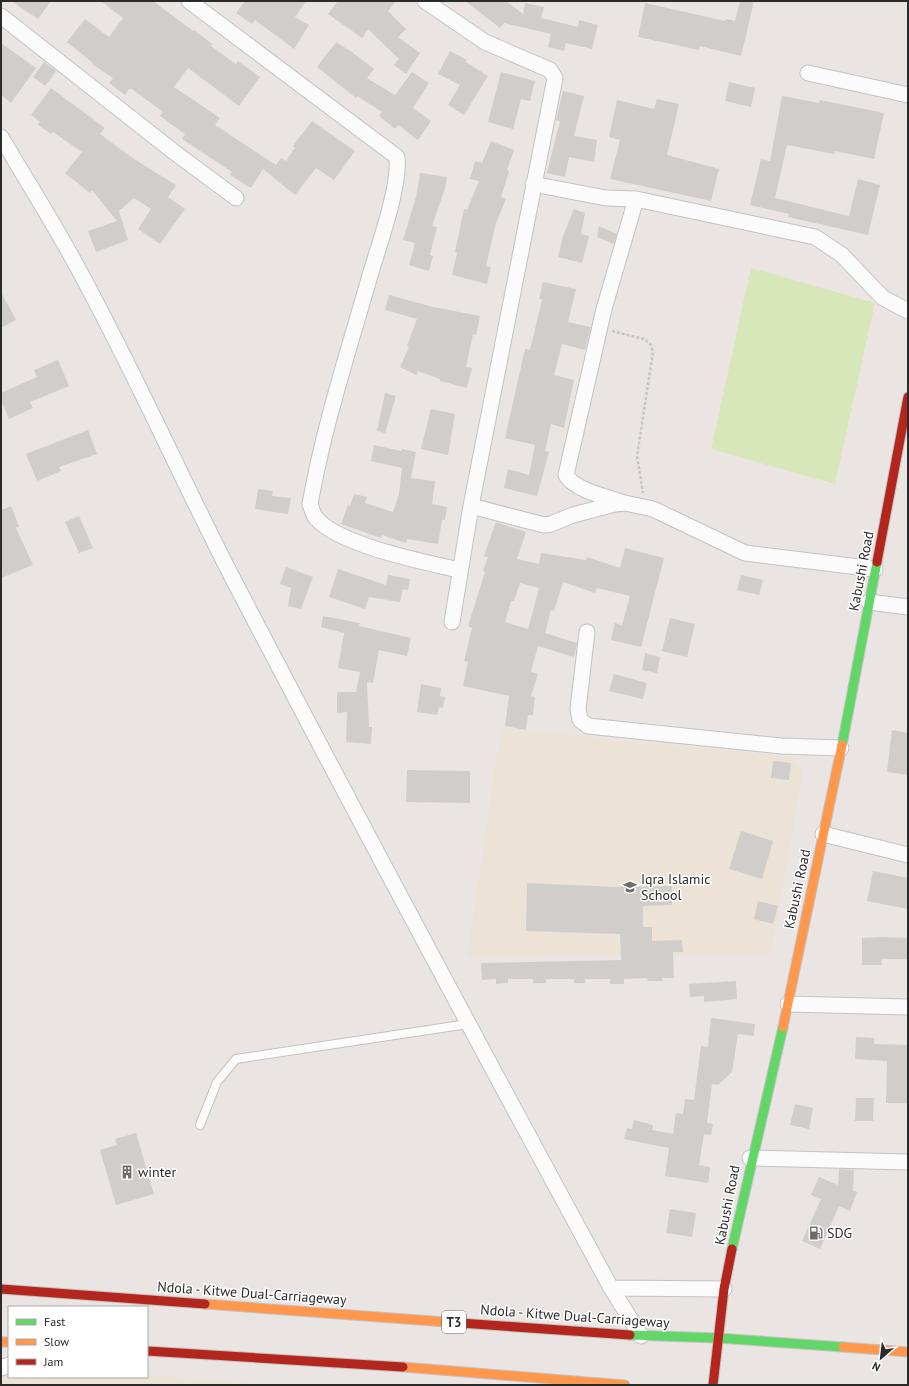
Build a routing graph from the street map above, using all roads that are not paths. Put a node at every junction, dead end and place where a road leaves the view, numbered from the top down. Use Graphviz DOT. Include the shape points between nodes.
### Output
graph roads {
  1 [pos="190,1"];
  2 [pos="425,1"];
  3 [pos="1,16"];
  4 [pos="808,73"];
  5 [pos="908,93"];
  6 [pos="1,136"];
  7 [pos="533,184"];
  8 [pos="236,198"];
  9 [pos="636,199"];
  10 [pos="908,311"];
  11 [pos="908,397"];
  12 [pos="625,503"];
  13 [pos="471,506"];
  14 [pos="875,569"];
  15 [pos="459,570"];
  16 [pos="870,602"];
  17 [pos="908,608"];
  18 [pos="452,622"];
  19 [pos="587,632"];
  20 [pos="841,748"];
  21 [pos="823,834"];
  22 [pos="908,856"];
  23 [pos="788,1004"];
  24 [pos="908,1007"];
  25 [pos="468,1024"];
  26 [pos="200,1125"];
  27 [pos="750,1158"];
  28 [pos="908,1162"];
  29 [pos="611,1288"];
  30 [pos="1,1289"];
  31 [pos="724,1289"];
  32 [pos="641,1336"];
  33 [pos="718,1338"];
  34 [pos="148,1351"];
  35 [pos="908,1352"];
  36 [pos="626,1385"];
  37 [pos="713,1385"];
  1 -- 15 [label="street" via="397,157 397,177 331,407 310,504 315,517 325,527 342,536 406,558"];
  2 -- 7 [label="street" via="485,42 550,70 555,78"];
  3 -- 8 [label="street"];
  4 -- 5 [label="street"];
  6 -- 25 [label="street" via="74,262 231,573"];
  7 -- 9 [label="street" via="606,198"];
  7 -- 13 [label="street"];
  9 -- 10 [label="street" via="815,237 842,256 882,298"];
  9 -- 12 [label="street" via="599,328 566,474 571,482 581,488"];
  11 -- 14 [label="main road, Kabushi Road"];
  12 -- 13 [label="street" via="573,515 544,525"];
  12 -- 14 [label="street" via="653,509 745,552"];
  13 -- 15 [label="street"];
  14 -- 16 [label="main road, Kabushi Road"];
  15 -- 18 [label="street"];
  16 -- 17 [label="street"];
  16 -- 20 [label="main road, Kabushi Road"];
  19 -- 20 [label="street" via="578,710 580,720 588,726 781,746"];
  20 -- 21 [label="main road, Kabushi Road"];
  21 -- 22 [label="street"];
  21 -- 23 [label="main road, Kabushi Road"];
  23 -- 24 [label="street"];
  23 -- 27 [label="main road, Kabushi Road"];
  25 -- 26 [label="lane" via="236,1059 217,1082"];
  25 -- 29 [label="street"];
  27 -- 28 [label="street"];
  27 -- 31 [label="main road, Kabushi Road"];
  29 -- 31 [label="street"];
  29 -- 32 [label="street"];
  30 -- 32 [label="main road, Ndola - Kitwe Dual-Carriageway / T3"];
  31 -- 33 [label="main road, Kabushi Road"];
  32 -- 33 [label="main road, Ndola - Kitwe Dual-Carriageway / T3"];
  33 -- 35 [label="main road, Ndola - Kitwe Dual-Carriageway / T3"];
  33 -- 37 [label="main road, Kabushi Road"];
  34 -- 36 [label="main road"];
}
